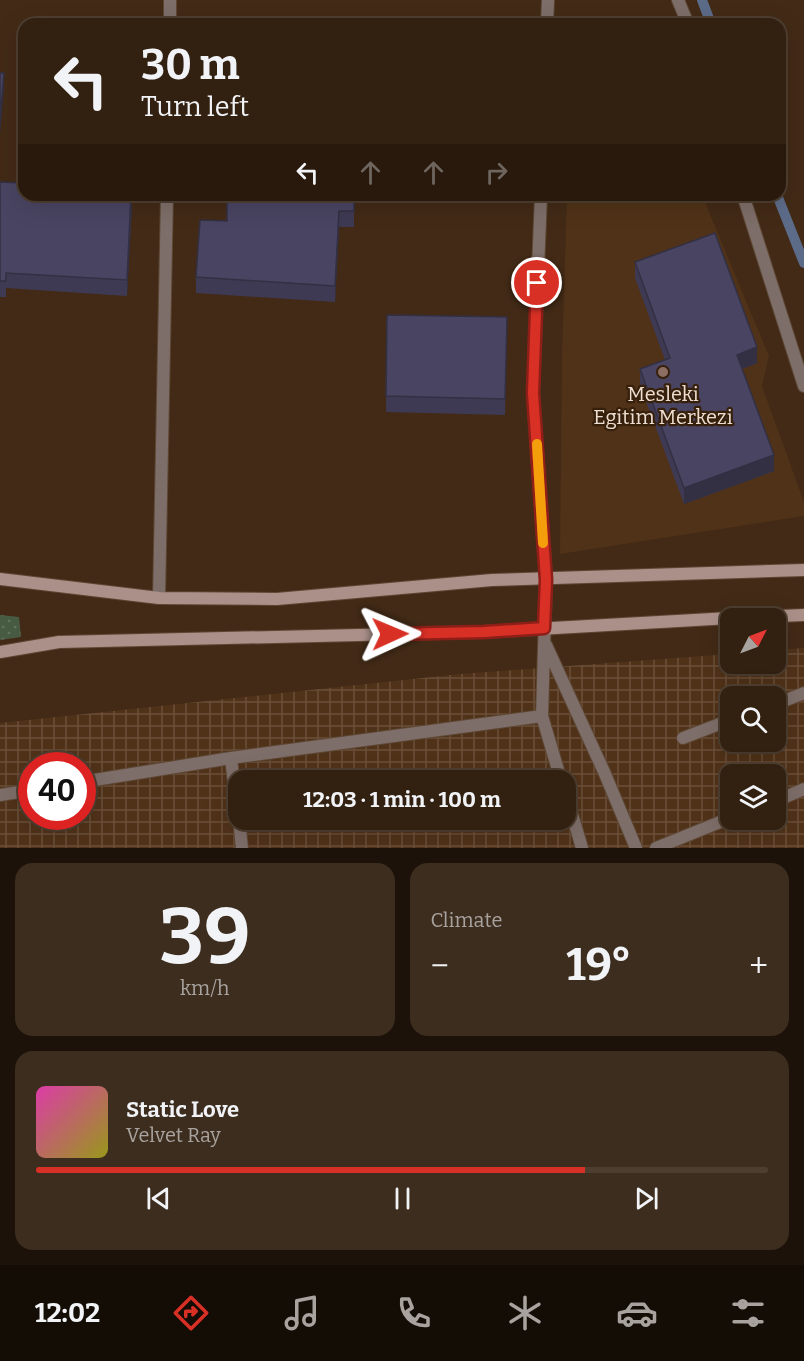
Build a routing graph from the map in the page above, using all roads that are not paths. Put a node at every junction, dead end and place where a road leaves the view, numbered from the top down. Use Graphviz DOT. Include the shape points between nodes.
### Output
graph roads {
  1 [pos="170,0"];
  2 [pos="548,0"];
  3 [pos="678,0"];
  4 [pos="170,18"];
  5 [pos="547,18"];
  6 [pos="686,18"];
  7 [pos="167,201"];
  8 [pos="541,201"];
  9 [pos="746,201"];
  10 [pos="804,386"];
  11 [pos="804,570"];
  12 [pos="0,579"];
  13 [pos="546,580"];
  14 [pos="159,598"];
  15 [pos="804,615"];
  16 [pos="786,616"];
  17 [pos="720,619"];
  18 [pos="544,628"];
  19 [pos="545,641"];
  20 [pos="0,652"];
  21 [pos="804,693"];
  22 [pos="786,700"];
  23 [pos="542,716"];
  24 [pos="720,724"];
  25 [pos="683,738"];
  26 [pos="231,758"];
  27 [pos="233,770"];
  28 [pos="558,770"];
  29 [pos="96,780"];
  30 [pos="804,789"];
  31 [pos="18,792"];
  32 [pos="0,795"];
  33 [pos="786,797"];
  34 [pos="720,823"];
  35 [pos="576,828"];
  36 [pos="240,830"];
  37 [pos="242,848"];
  38 [pos="582,848"];
  39 [pos="636,848"];
  40 [pos="656,848"];
  1 -- 4 [label="street"];
  2 -- 5 [label="street"];
  3 -- 6 [label="street"];
  7 -- 14 [label="street"];
  8 -- 13 [label="street" via="533,393"];
  9 -- 10 [label="street"];
  11 -- 13 [label="street"];
  12 -- 14 [label="street"];
  13 -- 14 [label="street" via="492,580 277,599"];
  13 -- 18 [label="street"];
  15 -- 16 [label="street"];
  17 -- 18 [label="street"];
  18 -- 19 [label="street"];
  18 -- 20 [label="street" via="59,642"];
  19 -- 23 [label="street"];
  19 -- 39 [label="street"];
  21 -- 22 [label="street"];
  23 -- 26 [label="street"];
  23 -- 28 [label="street"];
  24 -- 25 [label="street"];
  26 -- 27 [label="street"];
  26 -- 29 [label="street"];
  30 -- 33 [label="street"];
  31 -- 32 [label="street"];
  34 -- 40 [label="street"];
  35 -- 38 [label="street"];
  36 -- 37 [label="street"];
}
